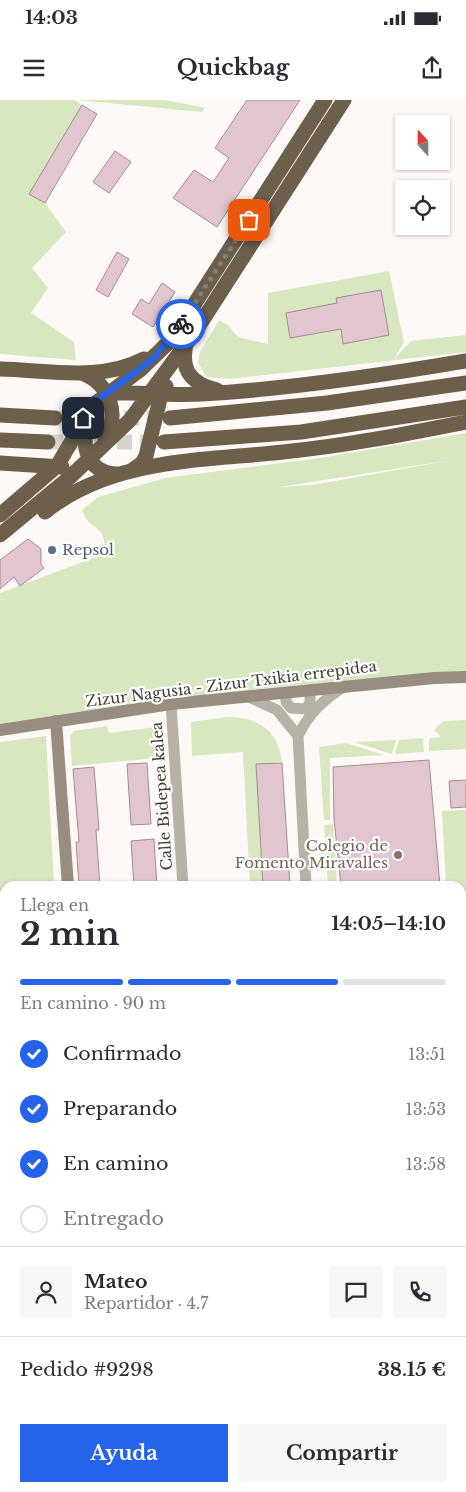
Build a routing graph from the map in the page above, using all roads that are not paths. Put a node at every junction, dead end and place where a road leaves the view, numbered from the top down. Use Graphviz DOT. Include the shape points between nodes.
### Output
graph roads {
  1 [pos="324,103"];
  2 [pos="340,106"];
  3 [pos="172,339"];
  4 [pos="186,344"];
  5 [pos="466,361"];
  6 [pos="0,369"];
  7 [pos="82,373"];
  8 [pos="466,382"];
  9 [pos="231,392"];
  10 [pos="154,394"];
  11 [pos="103,396"];
  12 [pos="466,407"];
  13 [pos="0,415"];
  14 [pos="55,418"];
  15 [pos="170,418"];
  16 [pos="466,422"];
  17 [pos="0,440"];
  18 [pos="48,442"];
  19 [pos="164,442"];
  20 [pos="95,455"];
  21 [pos="0,463"];
  22 [pos="57,466"];
  23 [pos="128,472"];
  24 [pos="0,515"];
  25 [pos="0,535"];
  26 [pos="0,546"];
  27 [pos="466,678"];
  28 [pos="345,686"];
  29 [pos="249,696"];
  30 [pos="286,697"];
  31 [pos="310,697"];
  32 [pos="171,704"];
  33 [pos="308,716"];
  34 [pos="56,721"];
  35 [pos="290,724"];
  36 [pos="0,730"];
  37 [pos="298,736"];
  38 [pos="68,881"];
  39 [pos="183,881"];
  40 [pos="306,881"];
  1 -- 3 [label="highway"];
  2 -- 4 [label="highway"];
  3 -- 7 [label="highway" via="127,367"];
  3 -- 11 [label="highway" via="140,370"];
  4 -- 9 [label="highway" via="184,358 196,382"];
  4 -- 10 [label="highway"];
  5 -- 9 [label="highway" via="363,378"];
  6 -- 7 [label="highway"];
  7 -- 11 [label="highway" via="96,380"];
  8 -- 15 [label="highway" via="317,404"];
  9 -- 10 [label="highway"];
  10 -- 11 [label="highway"];
  10 -- 20 [label="highway"];
  10 -- 23 [label="highway" via="148,450 142,463"];
  11 -- 20 [label="highway" via="112,410 112,426"];
  11 -- 20 [label="highway" via="85,432 85,448"];
  11 -- 22 [label="highway" via="83,418"];
  12 -- 19 [label="highway" via="301,432"];
  13 -- 14 [label="highway"];
  16 -- 23 [label="highway" via="370,440 179,462"];
  17 -- 18 [label="highway"];
  20 -- 22 [label="highway" via="75,466"];
  20 -- 23 [label="highway" via="104,472"];
  20 -- 25 [label="highway"];
  21 -- 22 [label="highway"];
  22 -- 24 [label="highway"];
  23 -- 26 [label="highway" via="58,501"];
  27 -- 28 [label="street, Zizur Nagusia - Zizur Txikia errepidea"];
  28 -- 31 [label="street, Zizur Nagusia - Zizur Txikia errepidea"];
  28 -- 33 [label="street"];
  29 -- 30 [label="street, Zizur Nagusia - Zizur Txikia errepidea"];
  29 -- 32 [label="street, Zizur Nagusia - Zizur Txikia errepidea"];
  29 -- 35 [label="street" via="277,710"];
  30 -- 31 [label="street, Zizur Nagusia - Zizur Txikia errepidea"];
  30 -- 31 [label="street" via="291,708 298,710 306,709"];
  30 -- 35 [label="street"];
  31 -- 33 [label="street"];
  32 -- 34 [label="street, Zizur Nagusia - Zizur Txikia errepidea"];
  32 -- 39 [label="street, Calle Bidepea kalea"];
  33 -- 37 [label="street"];
  34 -- 36 [label="street, Zizur Nagusia - Zizur Txikia errepidea"];
  34 -- 38 [label="street"];
  35 -- 37 [label="street"];
  37 -- 40 [label="street"];
}
